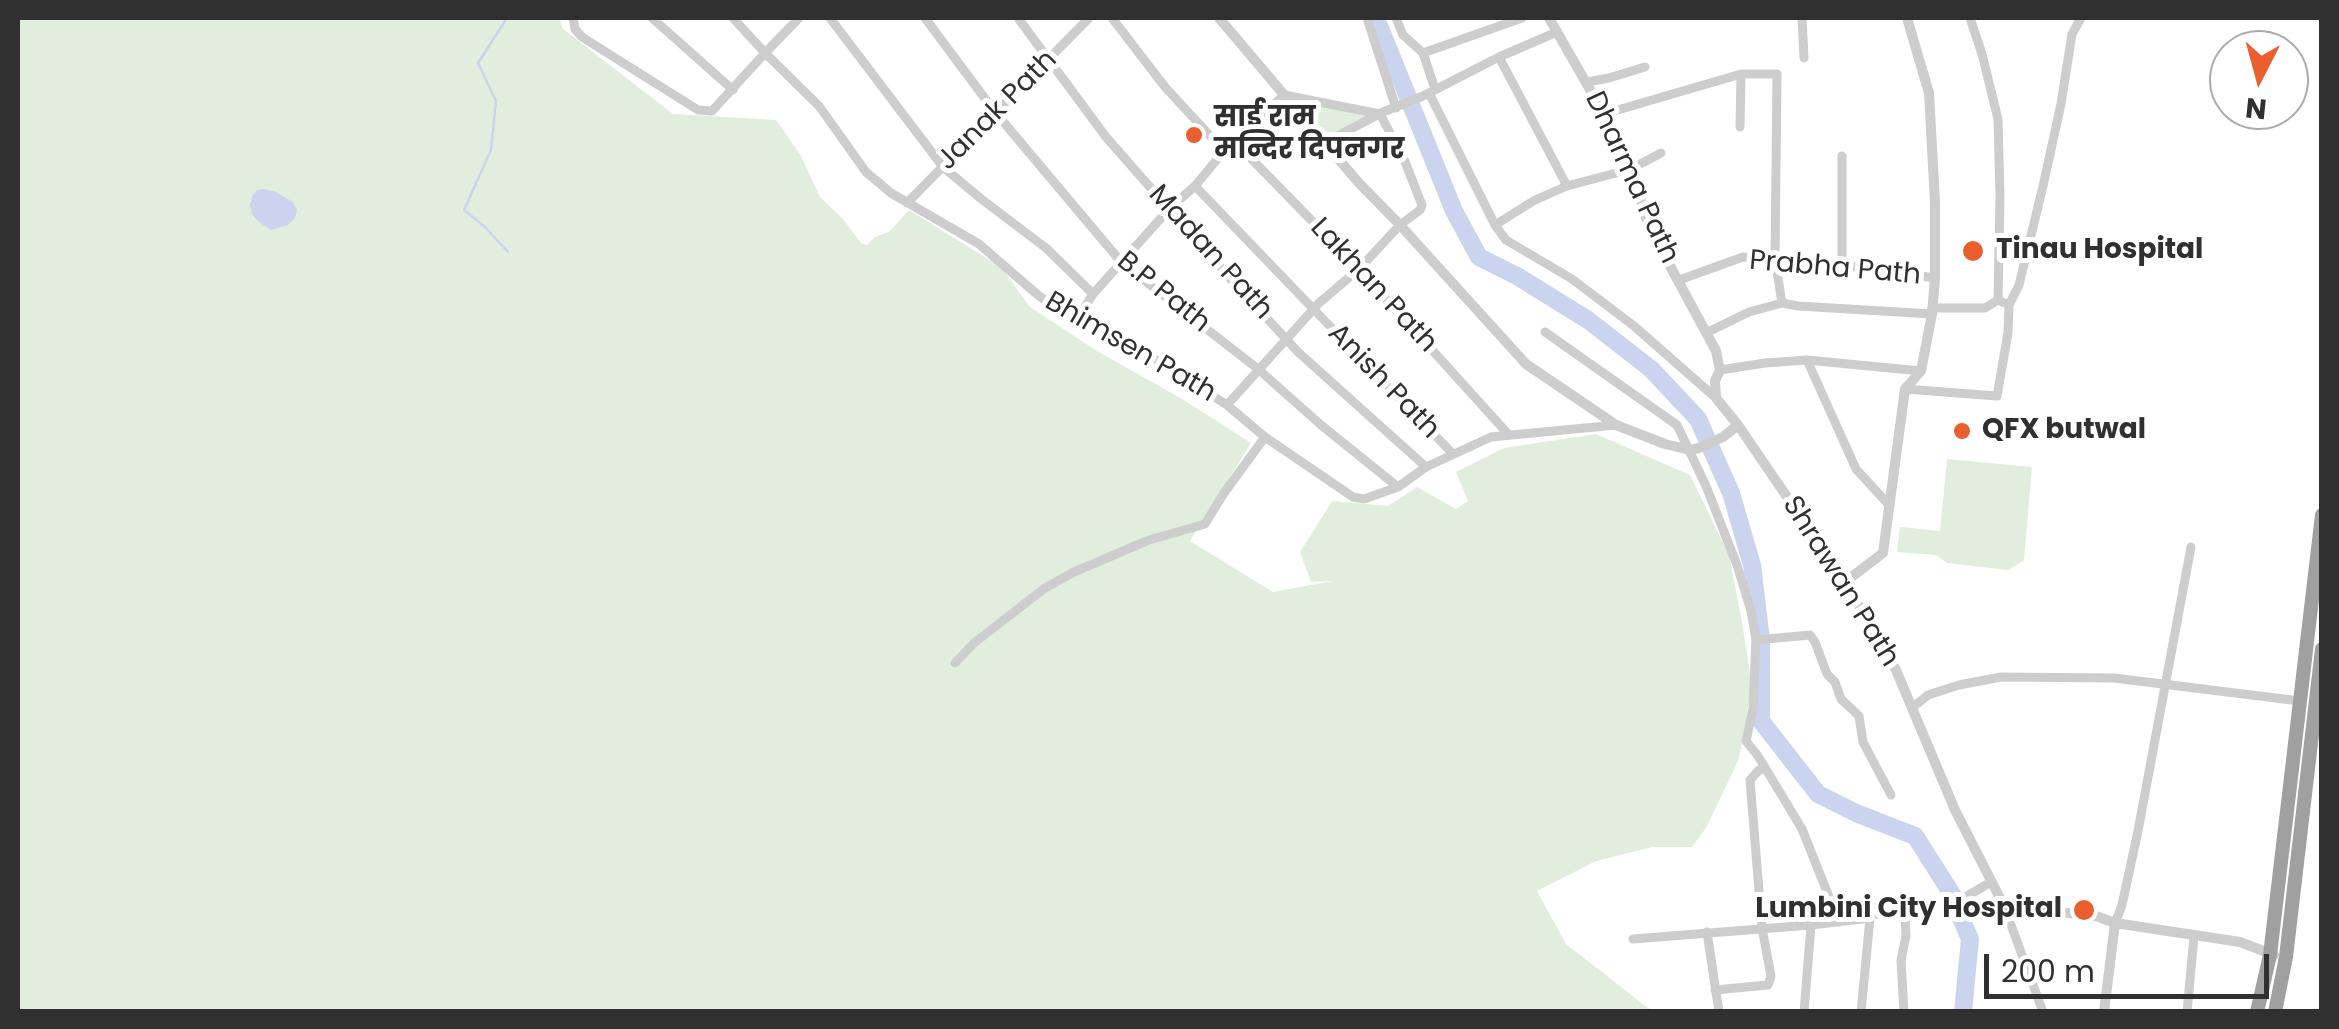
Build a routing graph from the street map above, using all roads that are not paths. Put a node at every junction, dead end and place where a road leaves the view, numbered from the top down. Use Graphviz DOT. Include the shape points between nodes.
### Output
graph roads {
  1 [pos="572,18"];
  2 [pos="652,18"];
  3 [pos="733,18"];
  4 [pos="799,18"];
  5 [pos="830,18"];
  6 [pos="925,18"];
  7 [pos="1018,18"];
  8 [pos="1089,18"];
  9 [pos="1112,18"];
  10 [pos="1219,18"];
  11 [pos="1367,18"];
  12 [pos="1396,18"];
  13 [pos="1522,18"];
  14 [pos="1549,18"];
  15 [pos="1802,18"];
  16 [pos="1907,18"];
  17 [pos="1970,18"];
  18 [pos="2081,18"];
  19 [pos="1557,32"];
  20 [pos="766,53"];
  21 [pos="1423,53"];
  22 [pos="1498,56"];
  23 [pos="1804,58"];
  24 [pos="1050,60"];
  25 [pos="1645,67"];
  26 [pos="1742,74"];
  27 [pos="1587,82"];
  28 [pos="733,90"];
  29 [pos="1429,93"];
  30 [pos="1284,95"];
  31 [pos="1396,108"];
  32 [pos="995,112"];
  33 [pos="1380,114"];
  34 [pos="1604,114"];
  35 [pos="1740,127"];
  36 [pos="1234,141"];
  37 [pos="1324,142"];
  38 [pos="1224,150"];
  39 [pos="1661,153"];
  40 [pos="1842,156"];
  41 [pos="944,167"];
  42 [pos="1631,169"];
  43 [pos="1195,186"];
  44 [pos="1567,186"];
  45 [pos="907,204"];
  46 [pos="1170,208"];
  47 [pos="1400,225"];
  48 [pos="1495,225"];
  49 [pos="1775,259"];
  50 [pos="1122,263"];
  51 [pos="1842,265"];
  52 [pos="1359,268"];
  53 [pos="1935,278"];
  54 [pos="1679,280"];
  55 [pos="1094,294"];
  56 [pos="1998,300"];
  57 [pos="1782,303"];
  58 [pos="2009,304"];
  59 [pos="1313,311"];
  60 [pos="1932,311"];
  61 [pos="1076,322"];
  62 [pos="1545,332"];
  63 [pos="1708,332"];
  64 [pos="1288,339"];
  65 [pos="1807,360"];
  66 [pos="1258,369"];
  67 [pos="1720,370"];
  68 [pos="1921,371"];
  69 [pos="1905,389"];
  70 [pos="1716,398"];
  71 [pos="1228,405"];
  72 [pos="1616,425"];
  73 [pos="1738,425"];
  74 [pos="1508,434"];
  75 [pos="1266,437"];
  76 [pos="1694,449"];
  77 [pos="1454,454"];
  78 [pos="1426,467"];
  79 [pos="1398,487"];
  80 [pos="1890,506"];
  81 [pos="2322,514"];
  82 [pos="2191,547"];
  83 [pos="1845,582"];
  84 [pos="1756,640"];
  85 [pos="2322,648"];
  86 [pos="955,663"];
  87 [pos="2164,683"];
  88 [pos="2300,700"];
  89 [pos="1912,708"];
  90 [pos="1765,768"];
  91 [pos="2314,771"];
  92 [pos="1891,796"];
  93 [pos="1991,882"];
  94 [pos="2004,906"];
  95 [pos="1905,914"];
  96 [pos="1870,918"];
  97 [pos="1839,922"];
  98 [pos="2116,922"];
  99 [pos="1812,925"];
  100 [pos="1762,928"];
  101 [pos="1706,932"];
  102 [pos="2194,936"];
  103 [pos="1633,939"];
  104 [pos="2278,956"];
  105 [pos="1715,990"];
  106 [pos="1719,1012"];
  107 [pos="1804,1012"];
  108 [pos="1861,1012"];
  109 [pos="1904,1012"];
  110 [pos="2043,1012"];
  111 [pos="2104,1012"];
  112 [pos="2188,1012"];
  113 [pos="2258,1012"];
  114 [pos="2275,1012"];
  1 -- 28 [label="street" via="582,37 698,110 712,110"];
  2 -- 28 [label="street"];
  3 -- 20 [label="street, Bhimsen Path"];
  4 -- 20 [label="street"];
  5 -- 41 [label="street"];
  6 -- 32 [label="street, B.P Path"];
  7 -- 24 [label="street, Madan Path"];
  8 -- 24 [label="street, Janak Path"];
  9 -- 38 [label="street"];
  10 -- 30 [label="street"];
  11 -- 31 [label="street"];
  12 -- 21 [label="street, Shrawan Path"];
  13 -- 21 [label="street"];
  14 -- 19 [label="street, Dharma Path"];
  15 -- 23 [label="street"];
  16 -- 53 [label="street" via="1929,93"];
  17 -- 56 [label="street" via="1998,119"];
  18 -- 58 [label="street" via="2072,34 2019,285"];
  19 -- 22 [label="street"];
  19 -- 27 [label="street, Dharma Path"];
  20 -- 28 [label="street"];
  20 -- 45 [label="street, Bhimsen Path" via="819,106 866,172"];
  21 -- 29 [label="street, Shrawan Path"];
  22 -- 29 [label="street"];
  22 -- 44 [label="street"];
  24 -- 32 [label="street, Janak Path"];
  24 -- 46 [label="street, Madan Path"];
  25 -- 27 [label="street"];
  26 -- 34 [label="street"];
  26 -- 35 [label="street"];
  26 -- 49 [label="street" via="1777,74"];
  27 -- 34 [label="street, Dharma Path"];
  29 -- 31 [label="street"];
  29 -- 48 [label="street, Shrawan Path"];
  30 -- 33 [label="street"];
  30 -- 36 [label="street"];
  30 -- 37 [label="street"];
  31 -- 33 [label="street"];
  32 -- 41 [label="street, Janak Path"];
  32 -- 50 [label="street, B.P Path"];
  33 -- 37 [label="street"];
  33 -- 47 [label="street" via="1422,206"];
  34 -- 42 [label="street, Dharma Path"];
  36 -- 38 [label="street"];
  36 -- 52 [label="street, Lakhan Path"];
  37 -- 47 [label="street"];
  38 -- 43 [label="street"];
  39 -- 42 [label="street"];
  40 -- 51 [label="street"];
  41 -- 45 [label="street, Janak Path"];
  41 -- 55 [label="street"];
  42 -- 44 [label="street"];
  42 -- 54 [label="street, Dharma Path" via="1649,228"];
  43 -- 46 [label="street"];
  43 -- 59 [label="street, Anish Path"];
  44 -- 48 [label="street"];
  45 -- 61 [label="street, Bhimsen Path" via="979,244"];
  46 -- 50 [label="street"];
  46 -- 64 [label="street, Madan Path"];
  47 -- 52 [label="street"];
  47 -- 72 [label="street" via="1526,364"];
  48 -- 70 [label="street, Shrawan Path" via="1506,240 1634,326"];
  49 -- 51 [label="street, Prabha Path"];
  49 -- 54 [label="street, Prabha Path" via="1743,257"];
  49 -- 57 [label="street"];
  50 -- 55 [label="street"];
  50 -- 66 [label="street, B.P Path"];
  51 -- 53 [label="street, Prabha Path"];
  52 -- 59 [label="street"];
  52 -- 74 [label="street, Lakhan Path"];
  53 -- 60 [label="street"];
  54 -- 63 [label="street, Dharma Path"];
  55 -- 61 [label="street"];
  56 -- 58 [label="street"];
  56 -- 60 [label="street" via="1985,308"];
  57 -- 60 [label="street"];
  57 -- 63 [label="street"];
  58 -- 69 [label="street" via="1997,396"];
  59 -- 64 [label="street"];
  59 -- 77 [label="street, Anish Path"];
  60 -- 68 [label="street"];
  61 -- 71 [label="street, Bhimsen Path" via="1155,358"];
  62 -- 76 [label="street" via="1677,425"];
  63 -- 67 [label="street, Dharma Path"];
  64 -- 66 [label="street"];
  64 -- 78 [label="street, Madan Path"];
  65 -- 67 [label="street"];
  65 -- 68 [label="street"];
  65 -- 80 [label="street" via="1856,469"];
  66 -- 71 [label="street"];
  66 -- 79 [label="street, B.P Path"];
  67 -- 70 [label="street, Dharma Path"];
  68 -- 69 [label="street"];
  69 -- 80 [label="street"];
  70 -- 73 [label="street, Shrawan Path"];
  71 -- 75 [label="street, Bhimsen Path"];
  72 -- 74 [label="street, Bhimsen Path"];
  72 -- 76 [label="street"];
  73 -- 76 [label="street"];
  73 -- 83 [label="street, Shrawan Path"];
  74 -- 77 [label="street, Bhimsen Path"];
  75 -- 79 [label="street, Bhimsen Path" via="1353,497"];
  75 -- 86 [label="street" via="1206,524 1149,540 1045,588"];
  76 -- 84 [label="street" via="1738,564"];
  77 -- 78 [label="street, Bhimsen Path"];
  78 -- 79 [label="street, Bhimsen Path"];
  80 -- 83 [label="street" via="1883,553"];
  81 -- 88 [label="highway"];
  82 -- 87 [label="street"];
  83 -- 89 [label="street, Shrawan Path"];
  84 -- 90 [label="street" via="1746,741"];
  84 -- 92 [label="street" via="1810,635 1840,699 1860,716 1862,742"];
  85 -- 91 [label="highway"];
  87 -- 88 [label="street"];
  87 -- 89 [label="street" via="2001,677 1959,685"];
  87 -- 98 [label="street"];
  88 -- 104 [label="highway"];
  89 -- 93 [label="street, Shrawan Path"];
  90 -- 97 [label="street" via="1802,829"];
  90 -- 100 [label="street" via="1750,780"];
  91 -- 104 [label="highway"];
  93 -- 94 [label="street, Shrawan Path"];
  93 -- 95 [label="street" via="1957,902"];
  94 -- 98 [label="street"];
  94 -- 110 [label="street"];
  95 -- 96 [label="street"];
  95 -- 109 [label="street"];
  96 -- 97 [label="street"];
  96 -- 108 [label="street"];
  97 -- 99 [label="street"];
  98 -- 102 [label="street"];
  98 -- 111 [label="street"];
  99 -- 100 [label="street"];
  99 -- 107 [label="street"];
  100 -- 101 [label="street"];
  100 -- 105 [label="street" via="1768,984"];
  101 -- 103 [label="street"];
  101 -- 105 [label="street"];
  102 -- 104 [label="street"];
  102 -- 112 [label="street"];
  104 -- 113 [label="highway"];
  104 -- 114 [label="highway"];
  105 -- 106 [label="street"];
}
